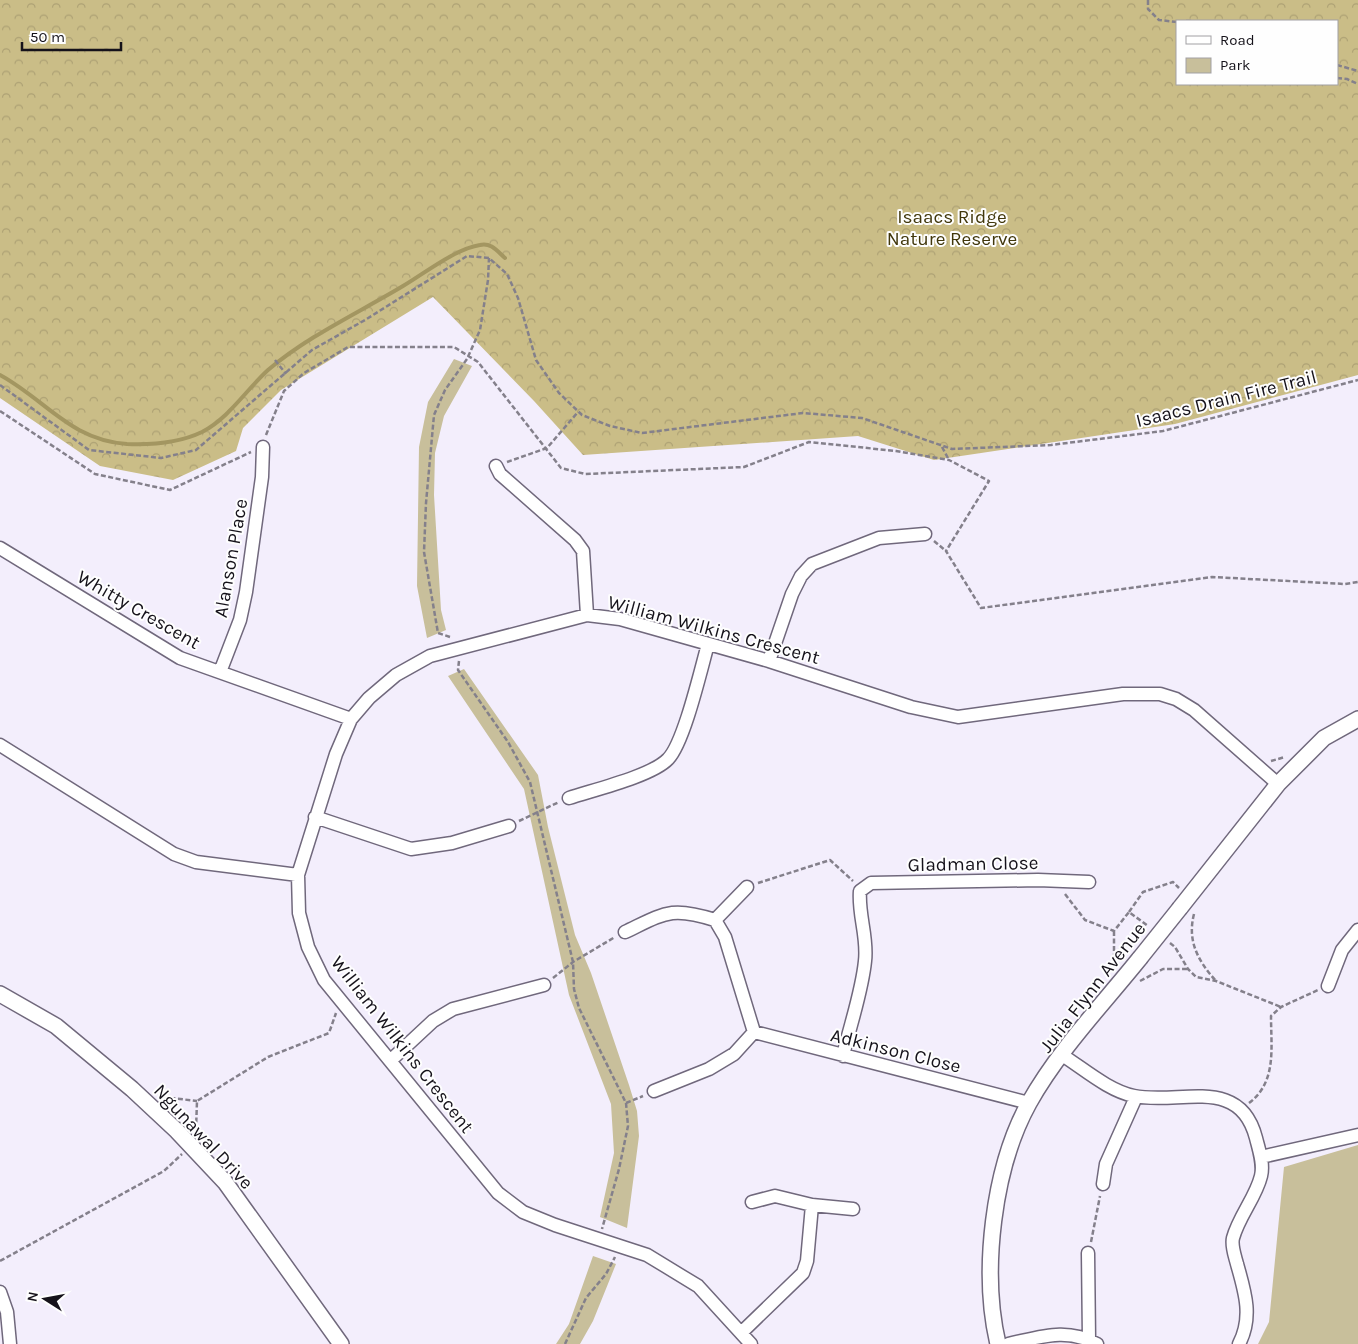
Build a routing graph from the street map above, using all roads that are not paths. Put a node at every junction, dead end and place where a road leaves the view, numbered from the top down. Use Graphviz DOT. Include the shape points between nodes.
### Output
graph roads {
  1 [pos="263,447"];
  2 [pos="496,466"];
  3 [pos="925,534"];
  4 [pos="0,548"];
  5 [pos="587,615"];
  6 [pos="708,644"];
  7 [pos="769,662"];
  8 [pos="220,672"];
  9 [pos="351,719"];
  10 [pos="1358,719"];
  11 [pos="0,745"];
  12 [pos="1278,784"];
  13 [pos="569,798"];
  14 [pos="315,818"];
  15 [pos="509,826"];
  16 [pos="298,875"];
  17 [pos="1089,882"];
  18 [pos="747,887"];
  19 [pos="715,920"];
  20 [pos="1358,930"];
  21 [pos="625,932"];
  22 [pos="544,985"];
  23 [pos="1328,986"];
  24 [pos="0,994"];
  25 [pos="754,1032"];
  26 [pos="843,1056"];
  27 [pos="1062,1056"];
  28 [pos="390,1061"];
  29 [pos="654,1091"];
  30 [pos="1136,1096"];
  31 [pos="1029,1104"];
  32 [pos="1358,1135"];
  33 [pos="1261,1157"];
  34 [pos="1103,1184"];
  35 [pos="752,1202"];
  36 [pos="812,1205"];
  37 [pos="853,1209"];
  38 [pos="1088,1253"];
  39 [pos="0,1292"];
  40 [pos="741,1333"];
  41 [pos="1093,1342"];
  42 [pos="10,1344"];
  43 [pos="341,1344"];
  44 [pos="751,1344"];
  45 [pos="998,1344"];
  46 [pos="1008,1344"];
  47 [pos="1239,1344"];
  1 -- 8 [label="street, Alanson Place" via="262,477 246,592 240,620"];
  2 -- 5 [label="street" via="500,474 574,540 583,552"];
  3 -- 7 [label="street" via="880,538 812,564 792,594"];
  4 -- 8 [label="street, Whitty Crescent" via="180,658"];
  5 -- 6 [label="street, William Wilkins Crescent" via="620,619"];
  5 -- 9 [label="street, William Wilkins Crescent" via="455,654 430,656 396,675"];
  6 -- 7 [label="street, William Wilkins Crescent"];
  6 -- 13 [label="street" via="678,744 668,759 652,770"];
  7 -- 12 [label="street, William Wilkins Crescent" via="911,707 958,717 1123,694 1160,694 1194,710"];
  8 -- 9 [label="street, Whitty Crescent"];
  9 -- 14 [label="street, William Wilkins Crescent"];
  10 -- 12 [label="street, Julia Flynn Avenue" via="1324,738"];
  11 -- 16 [label="street" via="174,854 196,862"];
  12 -- 27 [label="street, Julia Flynn Avenue, bridge"];
  14 -- 15 [label="street" via="411,849 452,843"];
  14 -- 16 [label="street, William Wilkins Crescent"];
  16 -- 28 [label="street, William Wilkins Crescent" via="299,913 308,947 324,980"];
  17 -- 26 [label="street, Gladman Close" via="1038,880 870,883 857,886 866,940 865,962"];
  18 -- 19 [label="street"];
  19 -- 21 [label="street" via="693,913 667,912"];
  19 -- 25 [label="street" via="725,937"];
  20 -- 23 [label="street" via="1342,950"];
  22 -- 28 [label="street" via="452,1009 433,1021"];
  24 -- 43 [label="street, Ngunawal Drive" via="56,1026 177,1130 225,1182"];
  25 -- 26 [label="street, Adkinson Close"];
  25 -- 29 [label="street" via="734,1054 709,1069"];
  26 -- 31 [label="street, Adkinson Close"];
  27 -- 30 [label="street" via="1121,1093"];
  27 -- 31 [label="street, Julia Flynn Avenue"];
  28 -- 40 [label="street, William Wilkins Crescent" via="498,1193 523,1212 647,1254 698,1286"];
  30 -- 33 [label="street" via="1209,1097 1228,1101 1252,1121"];
  30 -- 34 [label="street" via="1106,1164"];
  31 -- 45 [label="street, Julia Flynn Avenue" via="1011,1147 998,1195 992,1235 991,1315"];
  32 -- 33 [label="street"];
  33 -- 47 [label="street" via="1261,1175 1233,1239 1248,1314"];
  35 -- 36 [label="street" via="775,1196"];
  36 -- 37 [label="street"];
  36 -- 40 [label="street" via="803,1273"];
  38 -- 41 [label="street"];
  39 -- 42 [label="street" via="7,1312"];
  40 -- 44 [label="street, William Wilkins Crescent"];
  41 -- 46 [label="street" via="1072,1334 1055,1334"];
}
